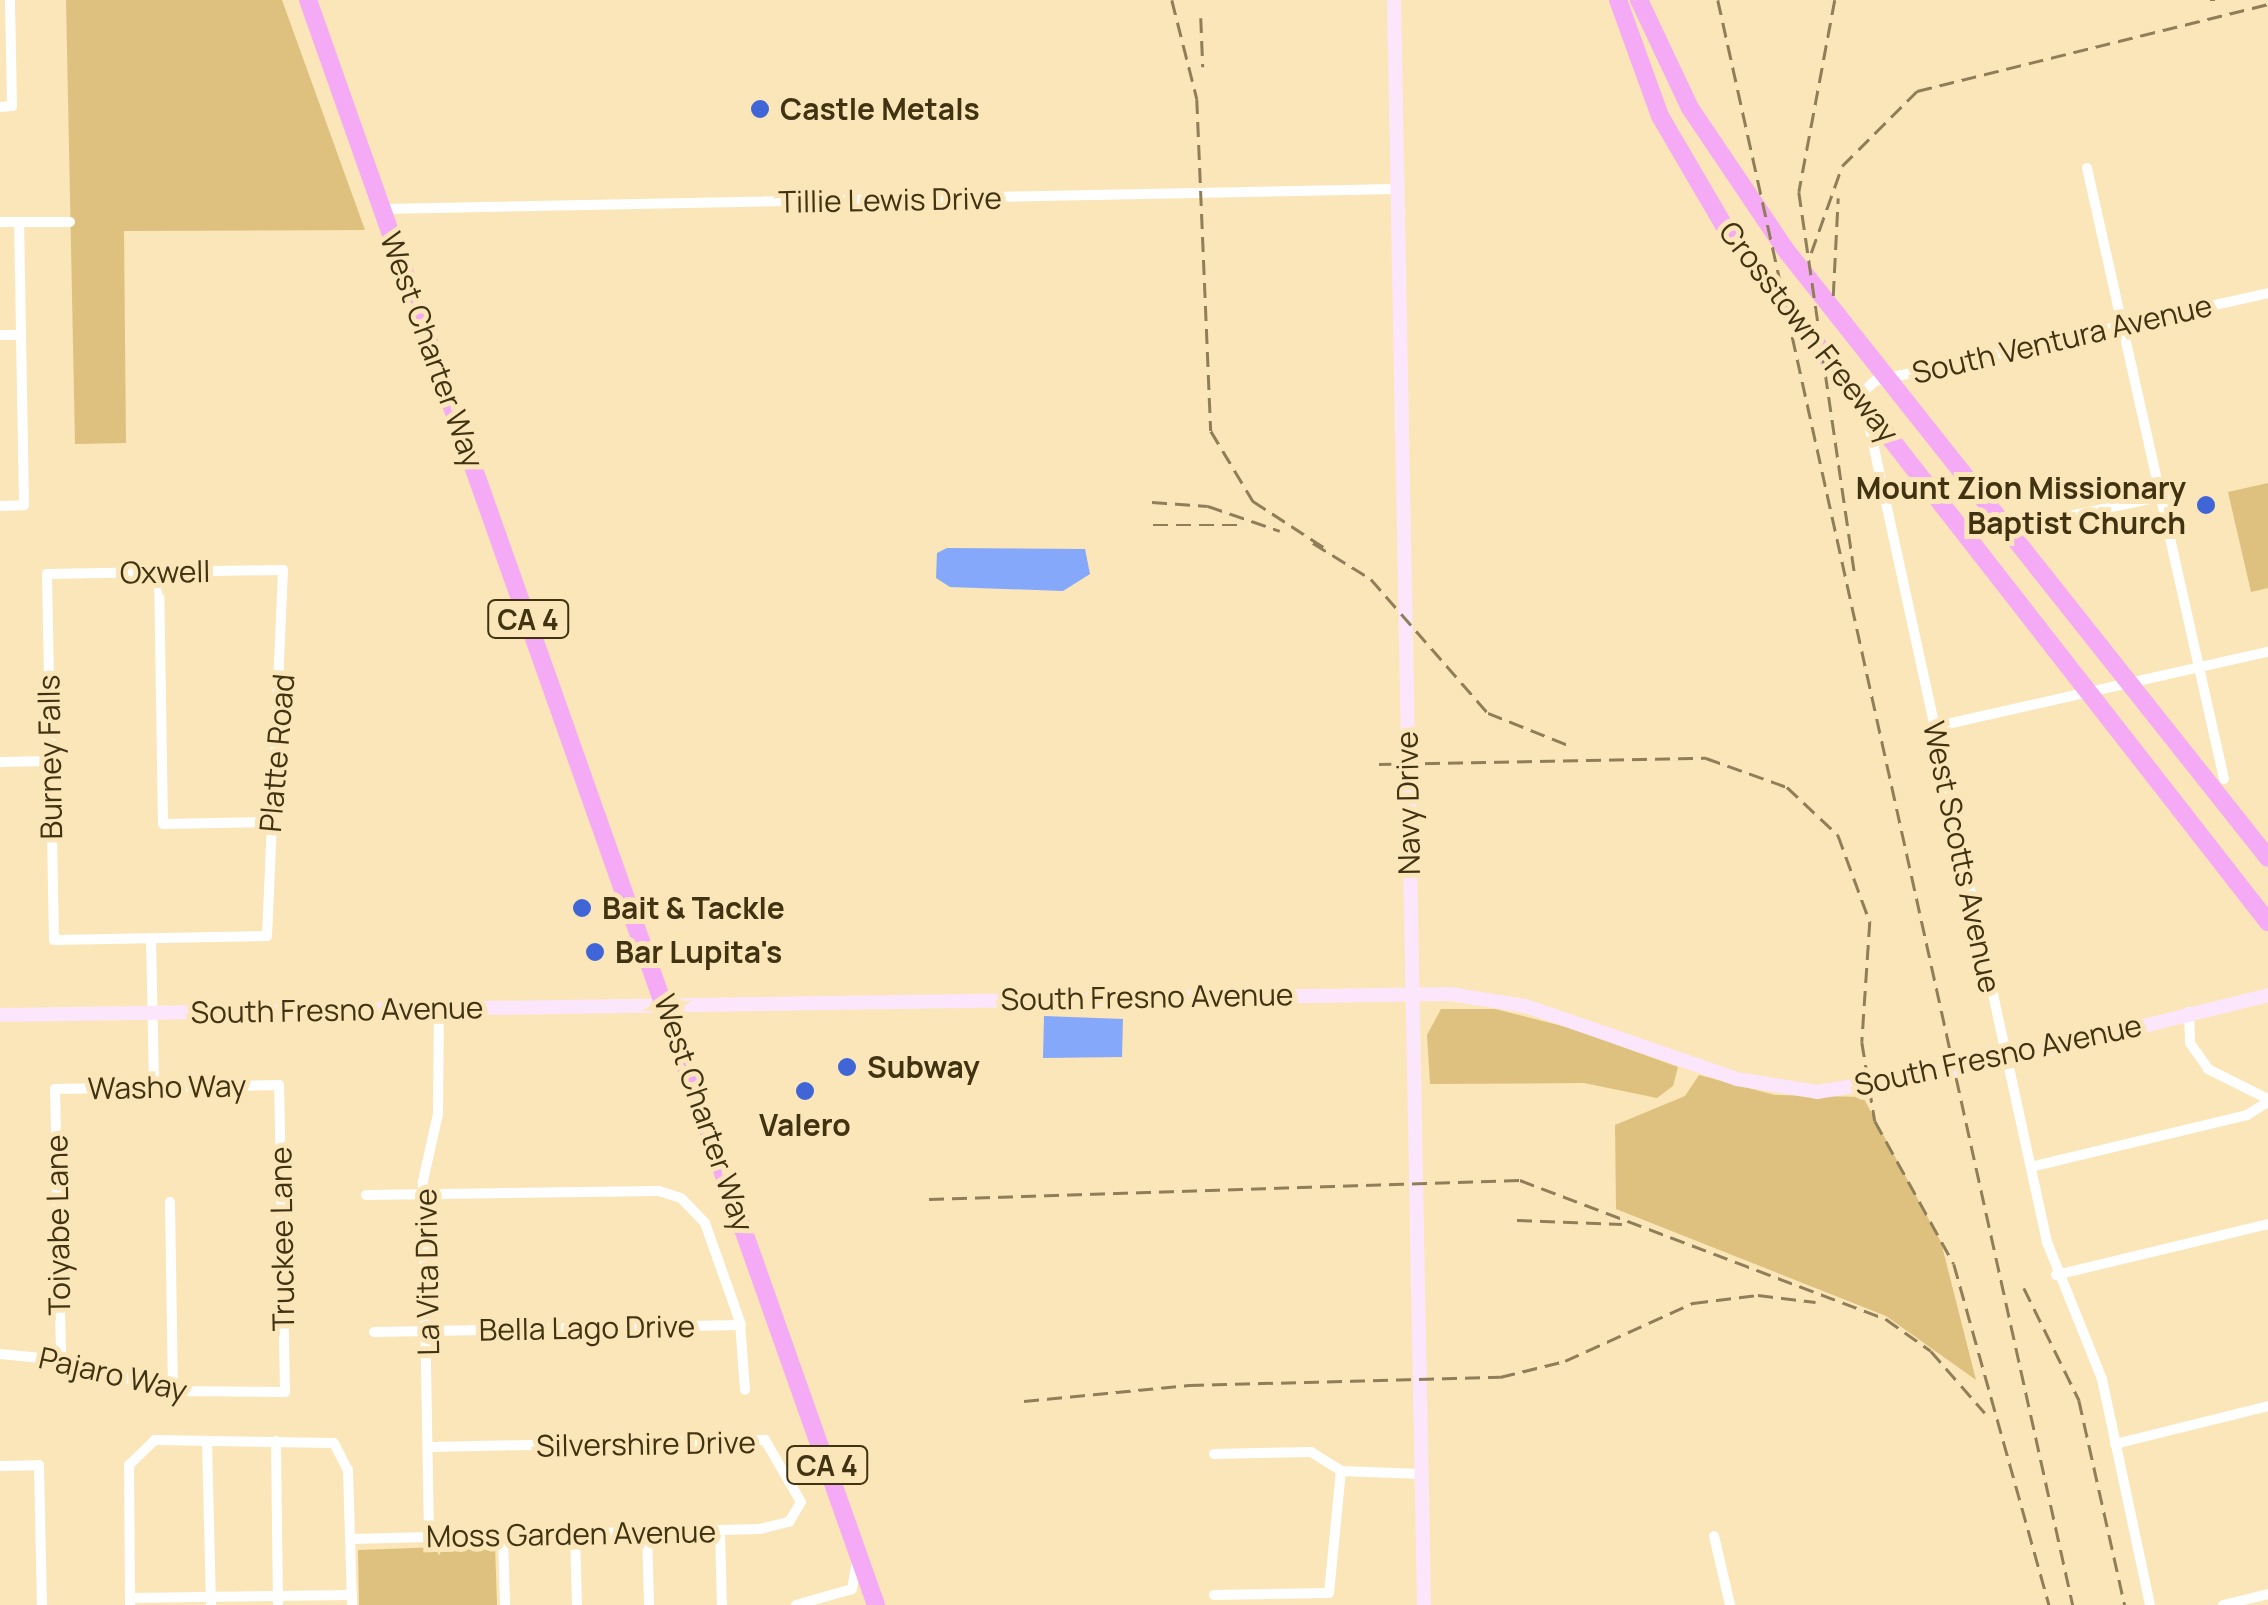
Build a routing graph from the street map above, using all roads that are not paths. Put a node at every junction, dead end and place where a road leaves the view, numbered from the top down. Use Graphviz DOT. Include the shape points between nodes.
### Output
graph roads {
  1 [pos="10,0"];
  2 [pos="308,0"];
  3 [pos="1394,0"];
  4 [pos="1618,0"];
  5 [pos="1639,0"];
  6 [pos="6,107"];
  7 [pos="2087,168"];
  8 [pos="1396,189"];
  9 [pos="383,209"];
  10 [pos="0,222"];
  11 [pos="70,222"];
  12 [pos="19,223"];
  13 [pos="2268,292"];
  14 [pos="2124,325"];
  15 [pos="0,335"];
  16 [pos="21,335"];
  17 [pos="1862,393"];
  18 [pos="2165,496"];
  19 [pos="0,506"];
  20 [pos="2026,525"];
  21 [pos="283,570"];
  22 [pos="158,572"];
  23 [pos="47,574"];
  24 [pos="2268,652"];
  25 [pos="2204,667"];
  26 [pos="1934,728"];
  27 [pos="50,761"];
  28 [pos="0,762"];
  29 [pos="2224,779"];
  30 [pos="272,822"];
  31 [pos="2268,858"];
  32 [pos="2268,922"];
  33 [pos="151,938"];
  34 [pos="1412,992"];
  35 [pos="2268,995"];
  36 [pos="666,1004"];
  37 [pos="439,1009"];
  38 [pos="2189,1012"];
  39 [pos="152,1013"];
  40 [pos="0,1015"];
  41 [pos="2007,1059"];
  42 [pos="279,1085"];
  43 [pos="154,1088"];
  44 [pos="56,1089"];
  45 [pos="2268,1101"];
  46 [pos="2031,1167"];
  47 [pos="423,1194"];
  48 [pos="366,1196"];
  49 [pos="170,1202"];
  50 [pos="2268,1224"];
  51 [pos="2056,1275"];
  52 [pos="741,1325"];
  53 [pos="374,1332"];
  54 [pos="428,1332"];
  55 [pos="0,1354"];
  56 [pos="61,1360"];
  57 [pos="745,1390"];
  58 [pos="173,1392"];
  59 [pos="285,1392"];
  60 [pos="2268,1406"];
  61 [pos="206,1441"];
  62 [pos="276,1441"];
  63 [pos="2115,1444"];
  64 [pos="430,1448"];
  65 [pos="1214,1454"];
  66 [pos="0,1466"];
  67 [pos="1342,1471"];
  68 [pos="1422,1474"];
  69 [pos="789,1522"];
  70 [pos="720,1530"];
  71 [pos="648,1532"];
  72 [pos="575,1533"];
  73 [pos="503,1536"];
  74 [pos="1714,1536"];
  75 [pos="429,1537"];
  76 [pos="351,1539"];
  77 [pos="858,1556"];
  78 [pos="2268,1594"];
  79 [pos="1214,1595"];
  80 [pos="278,1600"];
  81 [pos="352,1600"];
  82 [pos="130,1601"];
  83 [pos="211,1601"];
  84 [pos="42,1605"];
  85 [pos="505,1605"];
  86 [pos="577,1605"];
  87 [pos="648,1605"];
  88 [pos="722,1605"];
  89 [pos="796,1605"];
  90 [pos="876,1605"];
  91 [pos="1424,1605"];
  92 [pos="1730,1605"];
  93 [pos="2150,1605"];
  94 [pos="2224,1605"];
  1 -- 6 [label="street"];
  2 -- 9 [label="highway, West Charter Way / CA 4"];
  3 -- 8 [label="street, Navy Drive"];
  4 -- 32 [label="highway, Crosstown Freeway" via="1660,116 1714,211"];
  5 -- 31 [label="highway, Crosstown Freeway" via="1690,108 1784,249"];
  7 -- 14 [label="street"];
  8 -- 9 [label="street, Tillie Lewis Drive"];
  8 -- 34 [label="street, Navy Drive"];
  9 -- 36 [label="highway, West Charter Way / CA 4"];
  10 -- 12 [label="street"];
  11 -- 12 [label="street"];
  12 -- 16 [label="street"];
  13 -- 14 [label="street, South Ventura Avenue"];
  14 -- 17 [label="street, South Ventura Avenue" via="1874,381"];
  14 -- 18 [label="street"];
  15 -- 16 [label="street"];
  16 -- 19 [label="street" via="24,505"];
  17 -- 26 [label="street, West Scotts Avenue"];
  18 -- 20 [label="street"];
  18 -- 25 [label="street"];
  21 -- 22 [label="street, Oxwell"];
  21 -- 30 [label="street, Platte Road" via="285,684"];
  22 -- 23 [label="street, Oxwell"];
  22 -- 30 [label="street" via="163,824"];
  23 -- 27 [label="street, Burney Falls"];
  24 -- 25 [label="street"];
  25 -- 26 [label="street"];
  25 -- 29 [label="street"];
  26 -- 41 [label="street, West Scotts Avenue"];
  27 -- 28 [label="street"];
  27 -- 33 [label="street, Burney Falls" via="54,940"];
  30 -- 33 [label="street, Platte Road" via="267,936"];
  33 -- 39 [label="street"];
  34 -- 36 [label="street, South Fresno Avenue"];
  34 -- 41 [label="street, South Fresno Avenue" via="1526,1006 1781,1089 1867,1087"];
  34 -- 68 [label="street, Navy Drive"];
  35 -- 38 [label="street, South Fresno Avenue"];
  36 -- 37 [label="street, South Fresno Avenue"];
  36 -- 77 [label="highway, West Charter Way / CA 4"];
  37 -- 39 [label="street, South Fresno Avenue"];
  37 -- 47 [label="street, La Vita Drive" via="438,1114"];
  38 -- 41 [label="street, South Fresno Avenue"];
  38 -- 45 [label="street" via="2190,1042 2208,1070"];
  39 -- 40 [label="street, South Fresno Avenue"];
  39 -- 43 [label="street"];
  41 -- 46 [label="street, West Scotts Avenue"];
  42 -- 43 [label="street, Washo Way"];
  42 -- 59 [label="street, Truckee Lane"];
  43 -- 44 [label="street, Washo Way"];
  44 -- 56 [label="street, Toiyabe Lane"];
  45 -- 46 [label="street" via="2247,1115"];
  46 -- 51 [label="street, West Scotts Avenue"];
  47 -- 48 [label="street"];
  47 -- 52 [label="street" via="681,1198 705,1223"];
  47 -- 54 [label="street, La Vita Drive"];
  49 -- 58 [label="street"];
  50 -- 51 [label="street"];
  51 -- 63 [label="street, West Scotts Avenue" via="2097,1362"];
  52 -- 54 [label="street, Bella Lago Drive"];
  52 -- 57 [label="street"];
  53 -- 54 [label="street, Bella Lago Drive"];
  54 -- 64 [label="street, La Vita Drive"];
  55 -- 56 [label="street, Pajaro Way"];
  56 -- 58 [label="street, Pajaro Way"];
  58 -- 59 [label="street, Pajaro Way"];
  60 -- 63 [label="street"];
  61 -- 62 [label="street"];
  61 -- 82 [label="street" via="142,1446 129,1465"];
  61 -- 83 [label="street"];
  62 -- 76 [label="street" via="325,1441 343,1454"];
  62 -- 80 [label="street"];
  63 -- 93 [label="street, West Scotts Avenue"];
  64 -- 69 [label="street, Silvershire Drive" via="766,1440 799,1494"];
  64 -- 75 [label="street, La Vita Drive"];
  65 -- 67 [label="street" via="1311,1452"];
  66 -- 84 [label="street" via="39,1465"];
  67 -- 68 [label="street"];
  67 -- 79 [label="street" via="1335,1587"];
  68 -- 91 [label="street, Navy Drive"];
  69 -- 70 [label="street, Moss Garden Avenue"];
  70 -- 71 [label="street, Moss Garden Avenue"];
  70 -- 88 [label="street"];
  71 -- 72 [label="street, Moss Garden Avenue"];
  71 -- 87 [label="street"];
  72 -- 73 [label="street, Moss Garden Avenue"];
  72 -- 86 [label="street"];
  73 -- 75 [label="street, Moss Garden Avenue"];
  73 -- 85 [label="street"];
  74 -- 92 [label="street"];
  75 -- 76 [label="street, Moss Garden Avenue"];
  76 -- 81 [label="street"];
  77 -- 89 [label="street" via="852,1589"];
  77 -- 90 [label="highway, West Charter Way / CA 4"];
  78 -- 94 [label="street"];
  80 -- 81 [label="street"];
  80 -- 83 [label="street"];
  82 -- 83 [label="street"];
}
